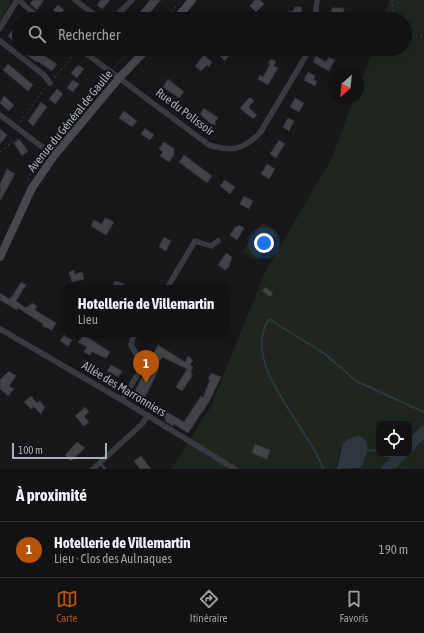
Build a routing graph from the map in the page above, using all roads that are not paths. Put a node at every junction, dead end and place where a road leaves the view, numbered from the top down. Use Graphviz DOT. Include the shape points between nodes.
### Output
graph roads {
  1 [pos="75,0"];
  2 [pos="132,0"];
  3 [pos="192,0"];
  4 [pos="317,0"];
  5 [pos="19,1"];
  6 [pos="32,12"];
  7 [pos="91,12"];
  8 [pos="120,12"];
  9 [pos="182,12"];
  10 [pos="316,12"];
  11 [pos="0,28"];
  12 [pos="0,41"];
  13 [pos="12,50"];
  14 [pos="19,56"];
  15 [pos="90,56"];
  16 [pos="140,56"];
  17 [pos="306,56"];
  18 [pos="120,77"];
  19 [pos="50,83"];
  20 [pos="0,115"];
  21 [pos="54,156"];
  22 [pos="218,241"];
  23 [pos="0,257"];
  24 [pos="169,285"];
  25 [pos="0,330"];
  26 [pos="133,337"];
  27 [pos="122,400"];
  28 [pos="148,416"];
  29 [pos="100,462"];
  30 [pos="92,469"];
  31 [pos="105,469"];
  32 [pos="235,469"];
  1 -- 7 [label="street"];
  2 -- 8 [label="street"];
  3 -- 9 [label="main road"];
  4 -- 10 [label="street"];
  5 -- 6 [label="street"];
  5 -- 11 [label="street"];
  12 -- 13 [label="street"];
  14 -- 19 [label="street" via="44,75"];
  15 -- 18 [label="street, Rue du Polissoir"];
  16 -- 18 [label="main road, Avenue du Général de Gaulle"];
  17 -- 18 [label="street, Rue du Polissoir" via="260,133 249,143 231,149 209,145"];
  18 -- 21 [label="main road, Avenue du Général de Gaulle"];
  20 -- 21 [label="street"];
  21 -- 23 [label="main road, Avenue du Général de Gaulle" via="32,188"];
  22 -- 24 [label="street" via="211,246 194,241"];
  25 -- 27 [label="street, Allée des Marronniers"];
  26 -- 27 [label="street" via="131,345 143,366"];
  27 -- 28 [label="street, Allée des Marronniers"];
  28 -- 29 [label="street"];
  28 -- 32 [label="street, Allée des Marronniers"];
  29 -- 30 [label="street"];
  29 -- 31 [label="lane"];
}
